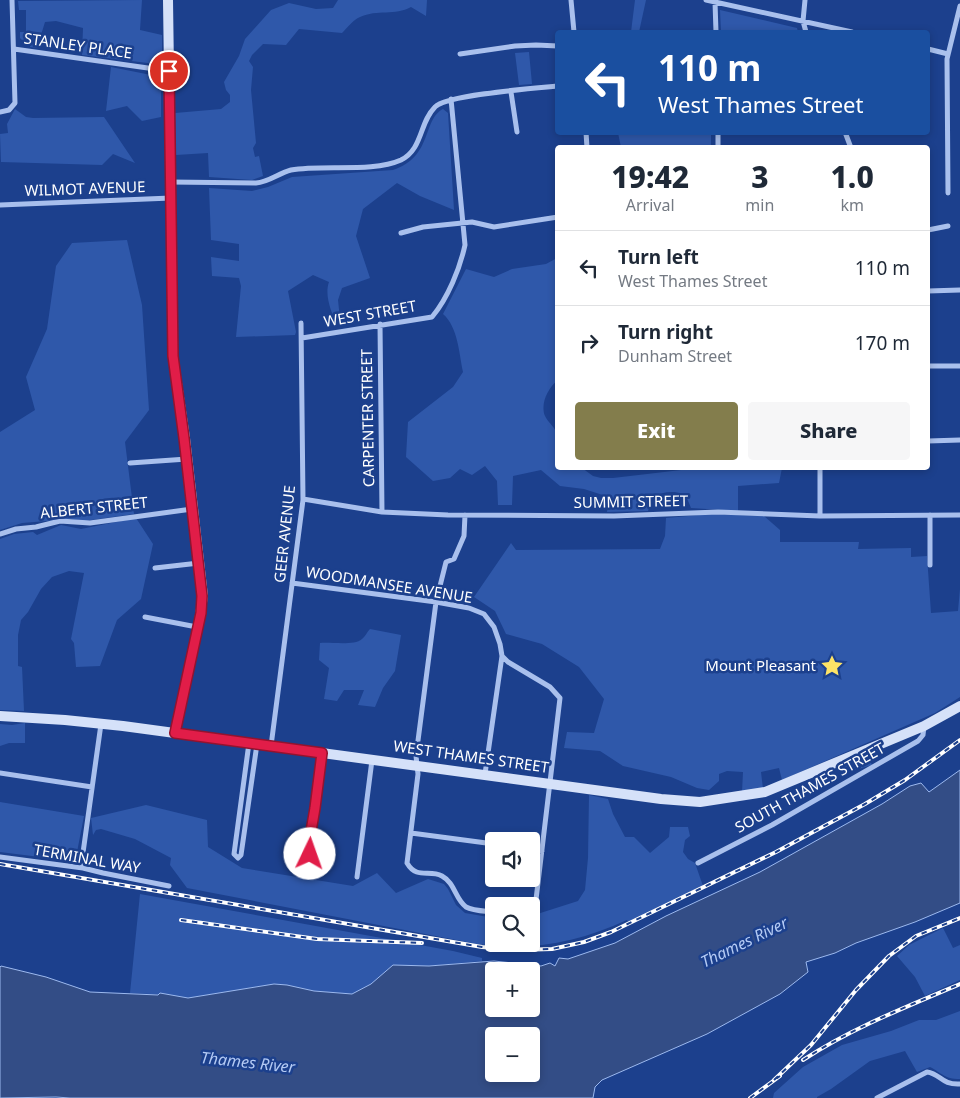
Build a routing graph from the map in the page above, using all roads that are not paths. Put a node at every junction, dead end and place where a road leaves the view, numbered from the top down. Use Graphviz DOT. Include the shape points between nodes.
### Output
graph roads {
  1 [pos="12,0"];
  2 [pos="168,0"];
  3 [pos="570,0"];
  4 [pos="706,0"];
  5 [pos="805,0"];
  6 [pos="715,2"];
  7 [pos="960,6"];
  8 [pos="803,22"];
  9 [pos="574,30"];
  10 [pos="716,30"];
  11 [pos="805,30"];
  12 [pos="842,30"];
  13 [pos="555,46"];
  14 [pos="14,49"];
  15 [pos="930,50"];
  16 [pos="460,54"];
  17 [pos="948,54"];
  18 [pos="169,71"];
  19 [pos="555,86"];
  20 [pos="511,92"];
  21 [pos="451,99"];
  22 [pos="0,112"];
  23 [pos="517,132"];
  24 [pos="170,182"];
  25 [pos="948,194"];
  26 [pos="171,198"];
  27 [pos="0,205"];
  28 [pos="555,217"];
  29 [pos="463,223"];
  30 [pos="948,226"];
  31 [pos="930,230"];
  32 [pos="401,233"];
  33 [pos="960,290"];
  34 [pos="930,292"];
  35 [pos="301,323"];
  36 [pos="380,324"];
  37 [pos="302,338"];
  38 [pos="930,366"];
  39 [pos="960,366"];
  40 [pos="960,440"];
  41 [pos="930,441"];
  42 [pos="187,459"];
  43 [pos="130,463"];
  44 [pos="820,470"];
  45 [pos="303,499"];
  46 [pos="192,509"];
  47 [pos="382,512"];
  48 [pos="465,515"];
  49 [pos="930,515"];
  50 [pos="960,515"];
  51 [pos="820,516"];
  52 [pos="0,534"];
  53 [pos="199,563"];
  54 [pos="930,565"];
  55 [pos="155,568"];
  56 [pos="292,583"];
  57 [pos="436,602"];
  58 [pos="145,617"];
  59 [pos="198,627"];
  60 [pos="502,656"];
  61 [pos="960,706"];
  62 [pos="0,716"];
  63 [pos="101,724"];
  64 [pos="924,726"];
  65 [pos="175,733"];
  66 [pos="253,743"];
  67 [pos="271,746"];
  68 [pos="322,753"];
  69 [pos="372,759"];
  70 [pos="417,765"];
  71 [pos="0,773"];
  72 [pos="485,774"];
  73 [pos="551,783"];
  74 [pos="92,787"];
  75 [pos="411,832"];
  76 [pos="485,843"];
  77 [pos="542,850"];
  78 [pos="0,857"];
  79 [pos="237,858"];
  80 [pos="698,863"];
  81 [pos="307,866"];
  82 [pos="81,868"];
  83 [pos="357,877"];
  84 [pos="169,886"];
  85 [pos="535,897"];
  86 [pos="485,911"];
  87 [pos="960,1084"];
  88 [pos="889,1092"];
  89 [pos="877,1098"];
  90 [pos="892,1098"];
  1 -- 14 [label="street"];
  2 -- 18 [label="main road"];
  3 -- 9 [label="street"];
  4 -- 6 [label="street"];
  5 -- 8 [label="street"];
  6 -- 8 [label="street"];
  6 -- 10 [label="street"];
  7 -- 17 [label="street"];
  8 -- 11 [label="street"];
  8 -- 12 [label="street"];
  13 -- 16 [label="street" via="515,46"];
  14 -- 18 [label="street, STANLEY PLACE"];
  14 -- 22 [label="street" via="14,103 9,110"];
  15 -- 17 [label="street"];
  17 -- 25 [label="street"];
  18 -- 24 [label="main road"];
  19 -- 20 [label="street"];
  20 -- 21 [label="street"];
  20 -- 23 [label="street"];
  21 -- 24 [label="street" via="435,106 415,148 393,163 292,170 256,183"];
  21 -- 29 [label="street, WEST STREET"];
  24 -- 26 [label="main road"];
  26 -- 27 [label="street, WILMOT AVENUE"];
  26 -- 42 [label="main road" via="173,356"];
  28 -- 29 [label="street" via="494,227"];
  29 -- 32 [label="street"];
  29 -- 36 [label="street, WEST STREET" via="465,245 461,264 438,310 432,317"];
  30 -- 31 [label="street"];
  33 -- 34 [label="street"];
  35 -- 37 [label="street, GEER AVENUE"];
  36 -- 37 [label="street, WEST STREET"];
  36 -- 47 [label="street, CARPENTER STREET"];
  37 -- 45 [label="street, GEER AVENUE"];
  38 -- 39 [label="street"];
  40 -- 41 [label="street"];
  42 -- 43 [label="street"];
  42 -- 46 [label="main road"];
  44 -- 51 [label="street"];
  45 -- 47 [label="street, SUMMIT STREET"];
  45 -- 56 [label="street, GEER AVENUE"];
  46 -- 52 [label="street, ALBERT STREET" via="90,523 57,522"];
  46 -- 53 [label="main road"];
  47 -- 48 [label="street, SUMMIT STREET"];
  48 -- 51 [label="street, SUMMIT STREET" via="614,516 718,512"];
  48 -- 57 [label="street" via="464,536 454,559 446,562"];
  49 -- 50 [label="street, SUMMIT STREET"];
  49 -- 51 [label="street, SUMMIT STREET"];
  49 -- 54 [label="street"];
  53 -- 55 [label="street"];
  53 -- 59 [label="main road" via="202,596"];
  56 -- 57 [label="street, WOODMANSEE AVENUE"];
  56 -- 67 [label="street, GEER AVENUE"];
  57 -- 60 [label="street, WOODMANSEE AVENUE" via="484,614 494,627"];
  57 -- 70 [label="street"];
  58 -- 59 [label="street"];
  59 -- 65 [label="main road"];
  60 -- 72 [label="street"];
  60 -- 73 [label="street" via="560,698"];
  61 -- 64 [label="main road, WEST THAMES STREET"];
  62 -- 63 [label="main road, WEST THAMES STREET"];
  63 -- 65 [label="main road, WEST THAMES STREET"];
  63 -- 74 [label="street"];
  64 -- 73 [label="main road, WEST THAMES STREET" via="772,790 738,798 674,801"];
  64 -- 80 [label="street, SOUTH THAMES STREET" via="918,742"];
  65 -- 66 [label="main road, WEST THAMES STREET"];
  66 -- 67 [label="main road, WEST THAMES STREET"];
  66 -- 79 [label="street" via="241,855"];
  67 -- 68 [label="main road, WEST THAMES STREET"];
  68 -- 69 [label="main road, WEST THAMES STREET"];
  68 -- 81 [label="street"];
  69 -- 70 [label="main road, WEST THAMES STREET"];
  69 -- 83 [label="street"];
  70 -- 72 [label="main road, WEST THAMES STREET"];
  70 -- 75 [label="street"];
  71 -- 74 [label="street"];
  72 -- 73 [label="main road, WEST THAMES STREET"];
  73 -- 77 [label="street"];
  74 -- 82 [label="street"];
  75 -- 76 [label="street"];
  75 -- 86 [label="street" via="407,857 410,869 416,873 444,876 468,908"];
  77 -- 85 [label="street"];
  78 -- 82 [label="street, TERMINAL WAY"];
  82 -- 84 [label="street, TERMINAL WAY"];
  87 -- 88 [label="street" via="945,1082 927,1072"];
  88 -- 89 [label="street"];
  88 -- 90 [label="street"];
}
